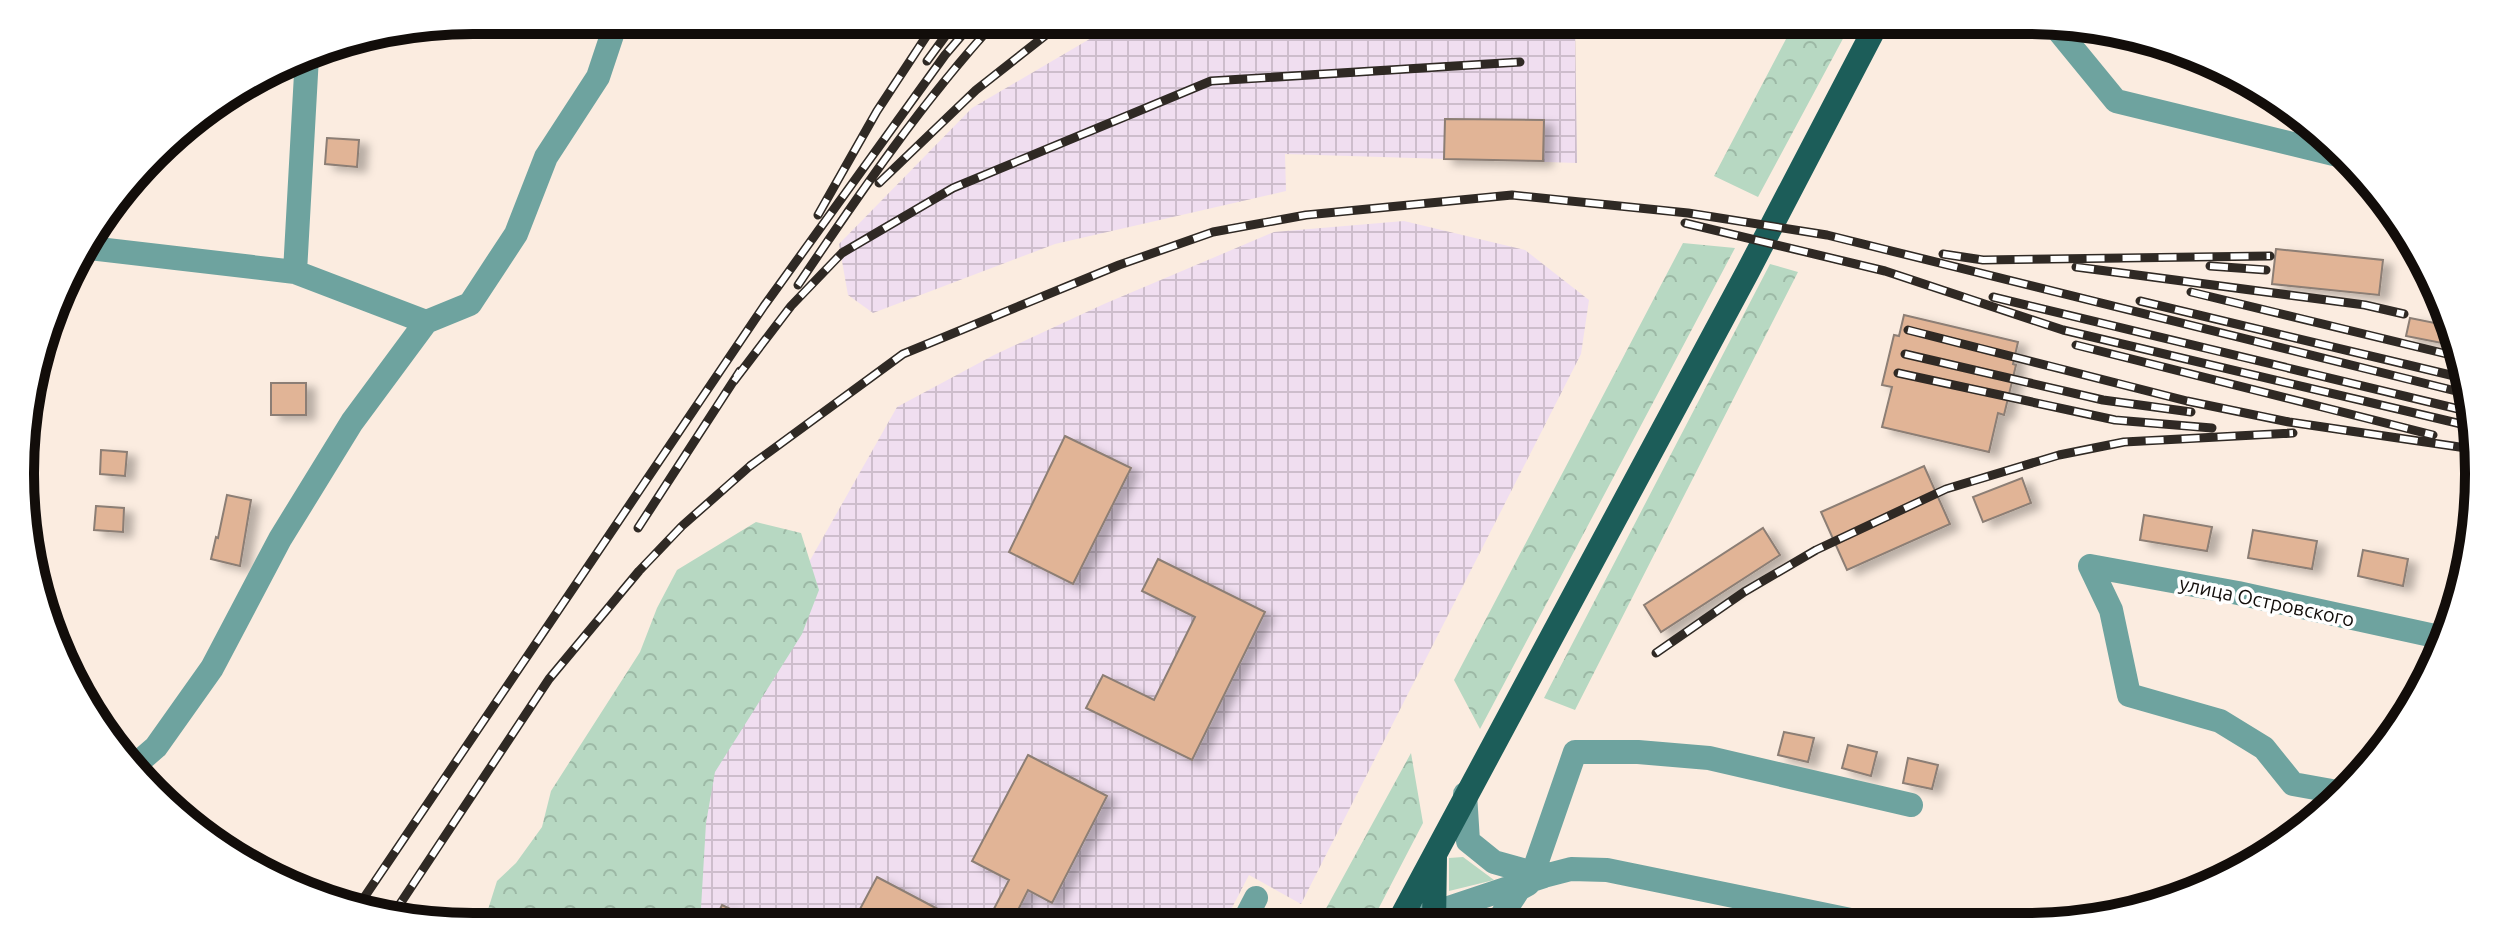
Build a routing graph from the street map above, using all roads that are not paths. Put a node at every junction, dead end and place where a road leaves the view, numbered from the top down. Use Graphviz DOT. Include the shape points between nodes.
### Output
graph roads {
  1 [pos="612,34"];
  2 [pos="1872,34"];
  3 [pos="2063,36"];
  4 [pos="306,66"];
  5 [pos="2324,152"];
  6 [pos="96,249"];
  7 [pos="295,272"];
  8 [pos="426,322"];
  9 [pos="2434,636"];
  10 [pos="141,760"];
  11 [pos="2329,791"];
  12 [pos="1465,794"];
  13 [pos="1911,805"];
  14 [pos="1435,852"];
  15 [pos="1539,874"];
  16 [pos="1256,898"];
  17 [pos="1248,913"];
  18 [pos="1403,913"];
  19 [pos="1434,913"];
  20 [pos="1448,913"];
  21 [pos="1503,913"];
  22 [pos="1816,913"];
  1 -- 8 [label="street" via="598,77 546,157 516,234 470,304"];
  2 -- 12 [label="main road"];
  3 -- 5 [label="street" via="2116,101"];
  4 -- 7 [label="street"];
  6 -- 7 [label="street"];
  7 -- 8 [label="street"];
  8 -- 10 [label="street" via="352,422 280,539 212,668 156,747"];
  9 -- 11 [label="street, улица Островского" via="2090,566 2111,610 2129,695 2220,721 2264,748 2293,784"];
  12 -- 14 [label="main road"];
  12 -- 15 [label="street" via="1468,841 1494,862"];
  13 -- 15 [label="street" via="1709,758 1575,752"];
  14 -- 18 [label="main road"];
  14 -- 19 [label="main road"];
  15 -- 20 [label="street"];
  15 -- 21 [label="street" via="1519,889"];
  15 -- 22 [label="street" via="1607,870"];
  16 -- 17 [label="street"];
}
